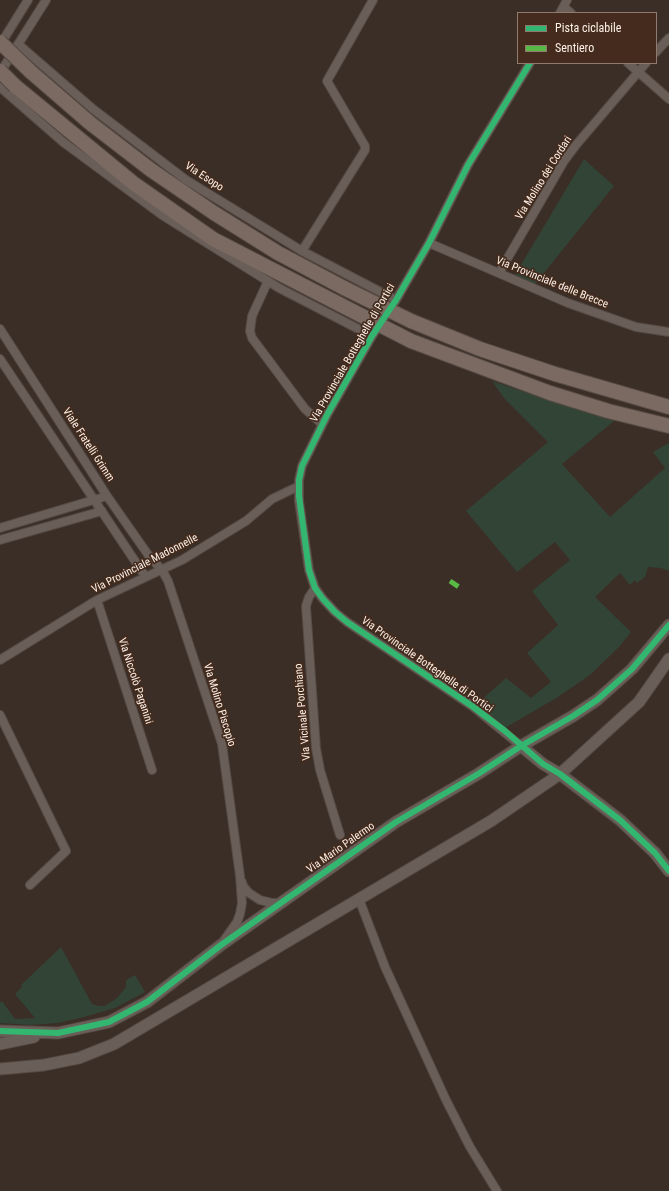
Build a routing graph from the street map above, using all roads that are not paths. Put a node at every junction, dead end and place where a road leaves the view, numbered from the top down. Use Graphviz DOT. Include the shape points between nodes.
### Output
graph roads {
  1 [pos="46,0"];
  2 [pos="373,0"];
  3 [pos="26,1"];
  4 [pos="36,15"];
  5 [pos="669,38"];
  6 [pos="0,42"];
  7 [pos="18,44"];
  8 [pos="0,45"];
  9 [pos="657,51"];
  10 [pos="529,64"];
  11 [pos="629,64"];
  12 [pos="645,64"];
  13 [pos="0,72"];
  14 [pos="638,72"];
  15 [pos="0,87"];
  16 [pos="669,99"];
  17 [pos="429,243"];
  18 [pos="302,251"];
  19 [pos="499,273"];
  20 [pos="268,281"];
  21 [pos="396,300"];
  22 [pos="0,329"];
  23 [pos="669,332"];
  24 [pos="372,336"];
  25 [pos="0,359"];
  26 [pos="669,407"];
  27 [pos="322,424"];
  28 [pos="669,426"];
  29 [pos="299,486"];
  30 [pos="107,496"];
  31 [pos="94,500"];
  32 [pos="102,511"];
  33 [pos="0,528"];
  34 [pos="0,540"];
  35 [pos="162,570"];
  36 [pos="145,576"];
  37 [pos="315,588"];
  38 [pos="97,600"];
  39 [pos="669,625"];
  40 [pos="669,659"];
  41 [pos="0,660"];
  42 [pos="0,715"];
  43 [pos="521,746"];
  44 [pos="152,770"];
  45 [pos="560,774"];
  46 [pos="340,834"];
  47 [pos="669,871"];
  48 [pos="240,876"];
  49 [pos="30,885"];
  50 [pos="359,899"];
  51 [pos="280,903"];
  52 [pos="221,945"];
  53 [pos="0,1031"];
  54 [pos="58,1033"];
  55 [pos="0,1044"];
  56 [pos="0,1069"];
  57 [pos="497,1191"];
  1 -- 4 [label="street"];
  2 -- 18 [label="street" via="327,80 365,150"];
  3 -- 4 [label="street"];
  3 -- 8 [label="street"];
  4 -- 7 [label="street"];
  5 -- 9 [label="street"];
  6 -- 26 [label="highway, bridge" via="84,118 139,160 214,213 278,253 411,321 480,349"];
  7 -- 13 [label="street"];
  7 -- 18 [label="street, Via Esopo" via="92,109 186,180"];
  10 -- 17 [label="street, Via Provinciale Botteghelle di Portici" via="468,165"];
  11 -- 14 [label="street"];
  12 -- 14 [label="street, Via Molino dei Cordari"];
  13 -- 28 [label="highway, bridge" via="133,184 213,239 411,341 550,393"];
  14 -- 16 [label="street"];
  14 -- 19 [label="street, Via Molino dei Cordari" via="564,161"];
  15 -- 20 [label="street" via="63,142 162,215"];
  17 -- 19 [label="street, Via Provinciale delle Brecce"];
  17 -- 21 [label="street, Via Provinciale Botteghelle di Portici"];
  18 -- 21 [label="street, Via Esopo"];
  19 -- 23 [label="street, Via Provinciale delle Brecce" via="596,314 636,327"];
  20 -- 24 [label="street"];
  20 -- 27 [label="street" via="252,316 252,338 305,409"];
  21 -- 24 [label="street, Via Provinciale Botteghelle di Portici"];
  22 -- 30 [label="street, Viale Fratelli Grimm"];
  24 -- 27 [label="street, Via Provinciale Botteghelle di Portici"];
  25 -- 31 [label="street"];
  27 -- 29 [label="street, Via Provinciale Botteghelle di Portici" via="302,466"];
  29 -- 35 [label="street, Via Provinciale Madonnelle" via="278,496 246,521"];
  29 -- 37 [label="street, Via Provinciale Botteghelle di Portici" via="309,570"];
  30 -- 31 [label="street"];
  30 -- 32 [label="street"];
  30 -- 35 [label="street, Viale Fratelli Grimm" via="149,556"];
  31 -- 32 [label="street"];
  31 -- 33 [label="street"];
  32 -- 34 [label="street"];
  32 -- 36 [label="street"];
  35 -- 36 [label="street, Via Provinciale Madonnelle"];
  35 -- 48 [label="street, Via Molino Piscopio" via="168,581 222,744"];
  36 -- 38 [label="street, Via Provinciale Madonnelle"];
  37 -- 43 [label="street, Via Provinciale Botteghelle di Portici" via="347,622 472,706"];
  37 -- 46 [label="street, Via Vicinale Porchiano" via="306,606 316,748 320,770"];
  38 -- 41 [label="street, Via Provinciale Madonnelle"];
  38 -- 44 [label="street, Via Niccolò Paganini"];
  39 -- 43 [label="street, Via Mario Palermo" via="632,669 597,700"];
  40 -- 45 [label="street" via="639,702"];
  42 -- 49 [label="street" via="66,851"];
  43 -- 45 [label="street"];
  43 -- 51 [label="street, Via Mario Palermo" via="396,822"];
  45 -- 47 [label="street" via="620,820 655,853"];
  45 -- 50 [label="street" via="491,821"];
  48 -- 51 [label="street, Via Molino Piscopio" via="243,886 249,893 260,900"];
  48 -- 52 [label="street, Via Molino Piscopio" via="240,914"];
  50 -- 56 [label="street" via="114,1044 79,1058 44,1065"];
  50 -- 57 [label="street" via="385,967 446,1100 470,1147"];
  51 -- 52 [label="street, Via Mario Palermo"];
  52 -- 54 [label="street, Via Mario Palermo" via="147,1002 109,1022"];
  53 -- 54 [label="street, Via Mario Palermo"];
  54 -- 55 [label="street"];
}
